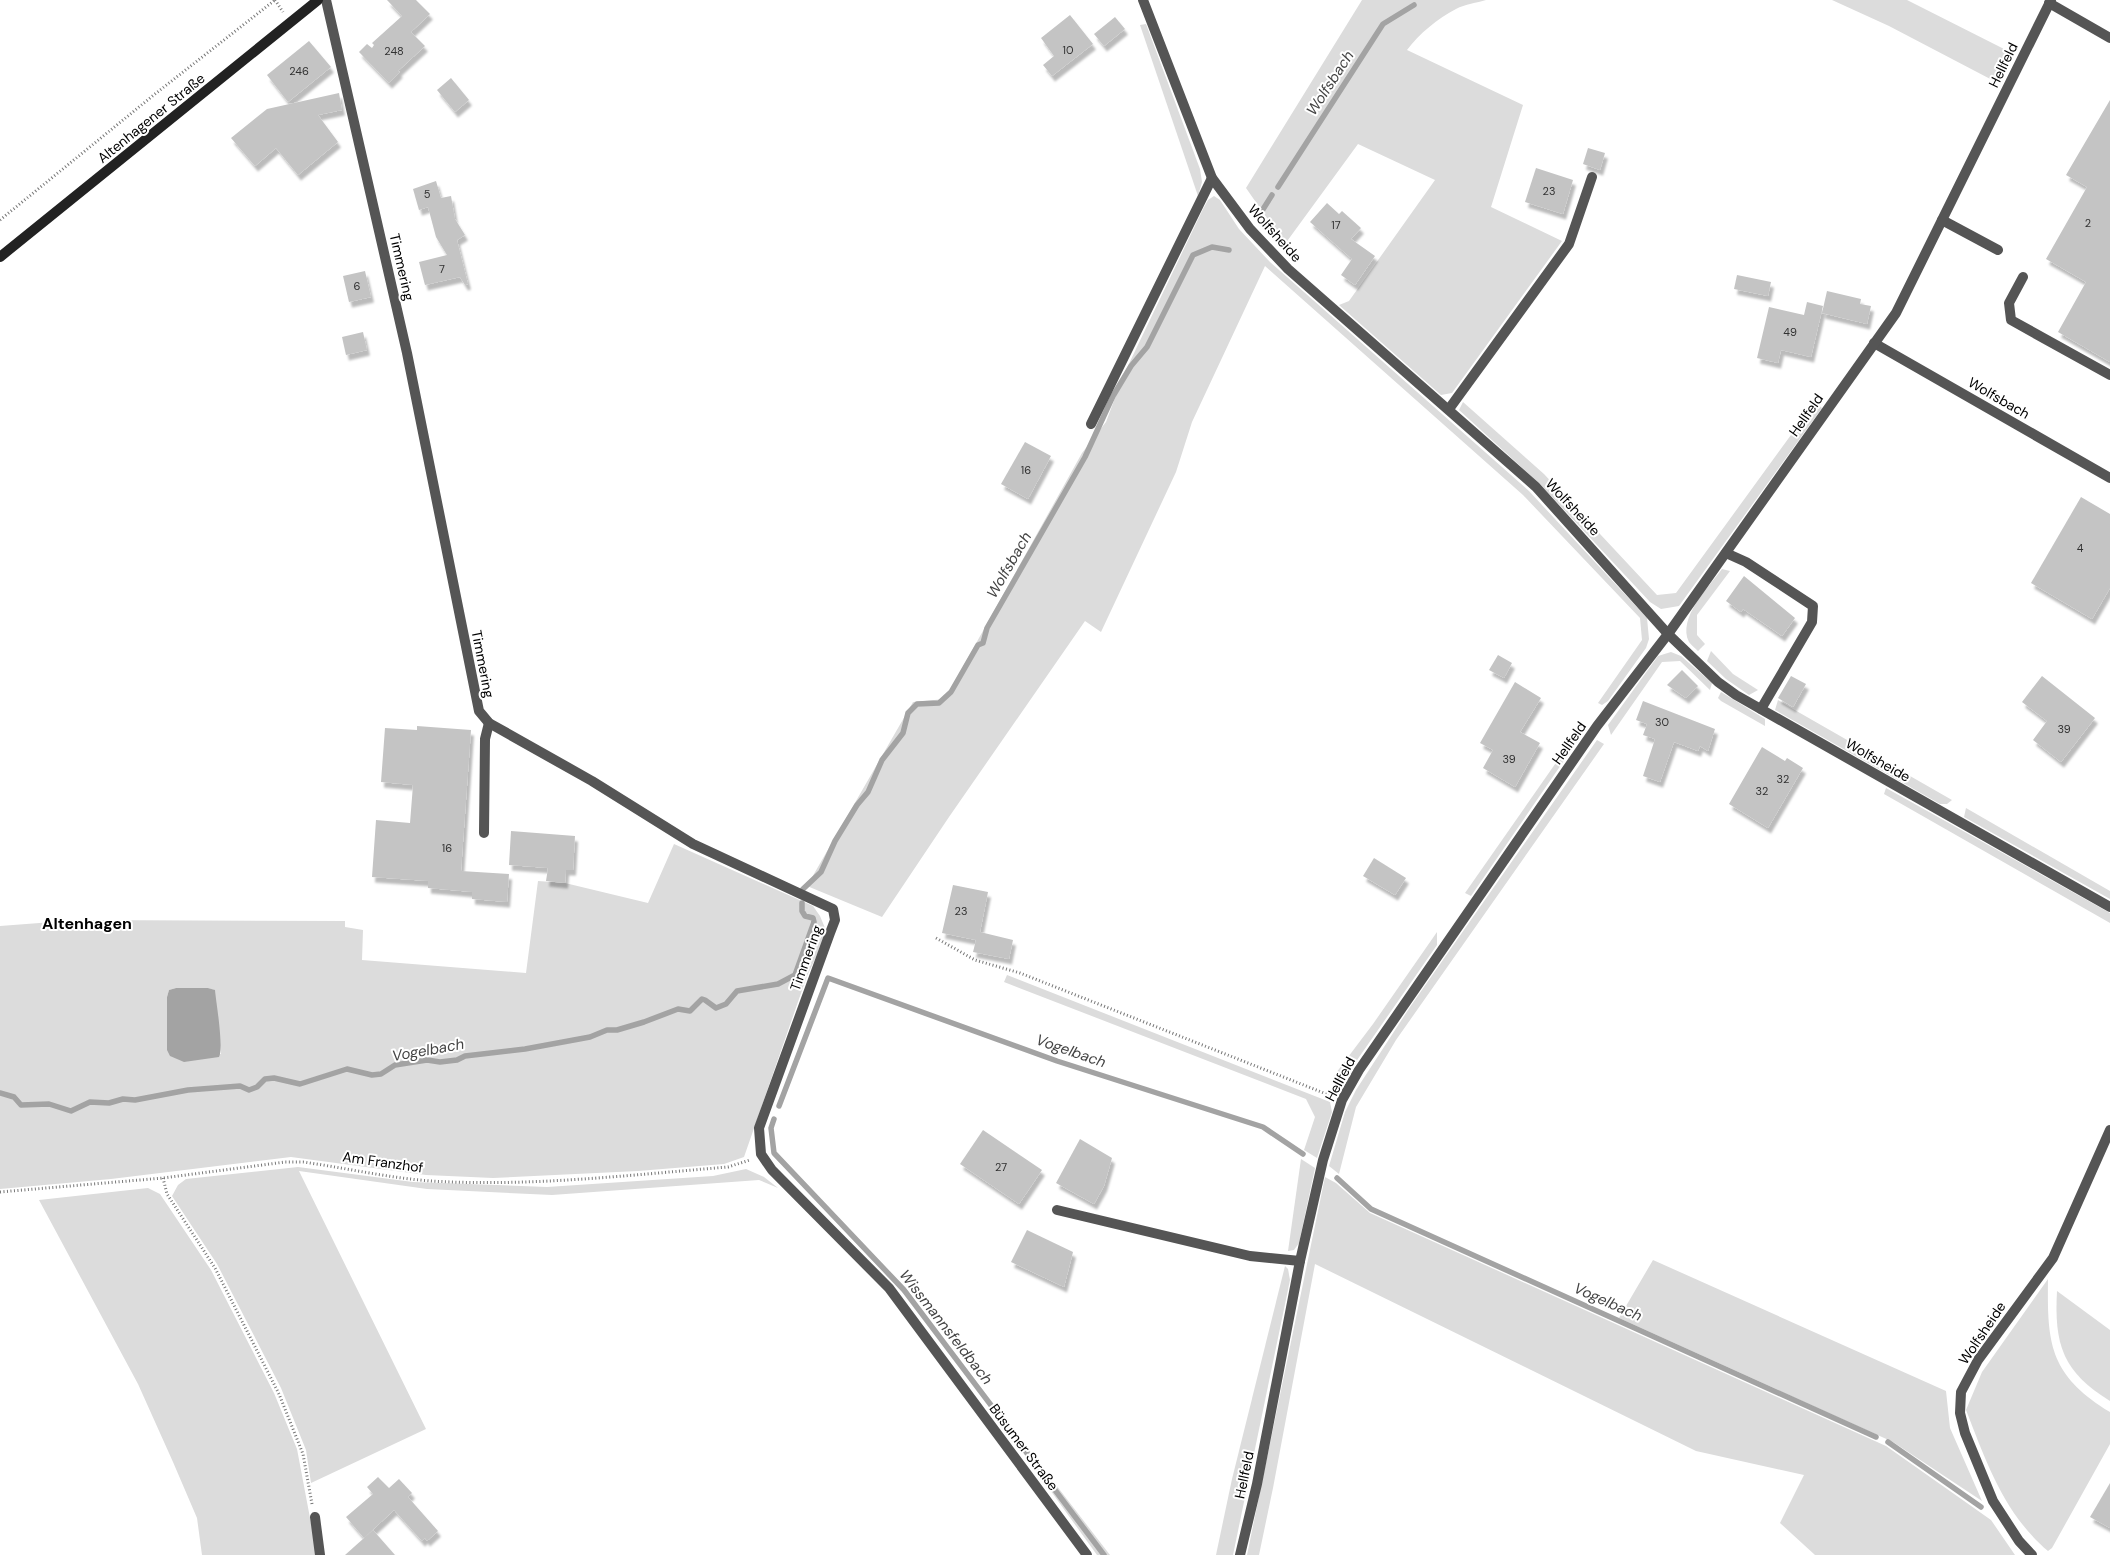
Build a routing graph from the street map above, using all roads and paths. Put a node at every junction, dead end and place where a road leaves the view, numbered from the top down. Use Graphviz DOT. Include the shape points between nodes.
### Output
graph roads {
  1 [pos="275,0"];
  2 [pos="318,0"];
  3 [pos="326,0"];
  4 [pos="1143,0"];
  5 [pos="2050,2"];
  6 [pos="2110,38"];
  7 [pos="1592,176"];
  8 [pos="1212,178"];
  9 [pos="0,220"];
  10 [pos="1942,220"];
  11 [pos="1998,250"];
  12 [pos="0,257"];
  13 [pos="2023,277"];
  14 [pos="1874,343"];
  15 [pos="2110,375"];
  16 [pos="1448,409"];
  17 [pos="1091,424"];
  18 [pos="2110,478"];
  19 [pos="1726,552"];
  20 [pos="1668,634"];
  21 [pos="1761,710"];
  22 [pos="490,723"];
  23 [pos="484,833"];
  24 [pos="2110,907"];
  25 [pos="936,938"];
  26 [pos="1342,1100"];
  27 [pos="2110,1130"];
  28 [pos="761,1154"];
  29 [pos="164,1178"];
  30 [pos="0,1192"];
  31 [pos="1057,1210"];
  32 [pos="1300,1261"];
  33 [pos="314,1518"];
  34 [pos="320,1555"];
  35 [pos="1087,1555"];
  36 [pos="1240,1555"];
  37 [pos="2032,1555"];
  1 -- 9 [label="path"];
  2 -- 12 [label="main road, Altenhagener Straße"];
  3 -- 22 [label="street, Timmering" via="408,353 478,711"];
  4 -- 8 [label="street, Wolfsheide"];
  5 -- 6 [label="street"];
  5 -- 10 [label="street, Hellfeld"];
  7 -- 16 [label="street" via="1569,244"];
  8 -- 16 [label="street, Wolfsheide" via="1250,228 1288,269"];
  8 -- 17 [label="street"];
  10 -- 11 [label="street"];
  10 -- 14 [label="street, Hellfeld" via="1896,313"];
  13 -- 15 [label="street" via="2009,303 2011,320"];
  14 -- 18 [label="street, Wolfsbach"];
  14 -- 19 [label="street, Hellfeld"];
  16 -- 20 [label="street, Wolfsheide" via="1536,487"];
  19 -- 20 [label="street, Hellfeld"];
  19 -- 21 [label="street" via="1813,606 1812,622"];
  20 -- 21 [label="street, Wolfsheide" via="1718,682"];
  20 -- 26 [label="street, Hellfeld" via="1591,734 1364,1062"];
  21 -- 24 [label="street, Wolfsheide"];
  22 -- 23 [label="street" via="485,739"];
  22 -- 28 [label="street, Timmering" via="693,844 833,909 830,933 759,1128"];
  25 -- 26 [label="path" via="975,960 1020,973"];
  26 -- 32 [label="street, Hellfeld" via="1323,1160"];
  27 -- 37 [label="street, Wolfsheide" via="2052,1258 1978,1360 1961,1392 1960,1413 1965,1433 1993,1501"];
  28 -- 29 [label="path, Am Franzhof" via="745,1163 728,1167 548,1181 431,1181 304,1162"];
  28 -- 35 [label="street, Büsumer Straße" via="772,1170 889,1288"];
  29 -- 30 [label="path, Am Franzhof"];
  29 -- 33 [label="path" via="167,1194 214,1268 279,1394 303,1454"];
  31 -- 32 [label="street" via="1250,1256"];
  32 -- 36 [label="street, Hellfeld"];
  33 -- 34 [label="street"];
}
